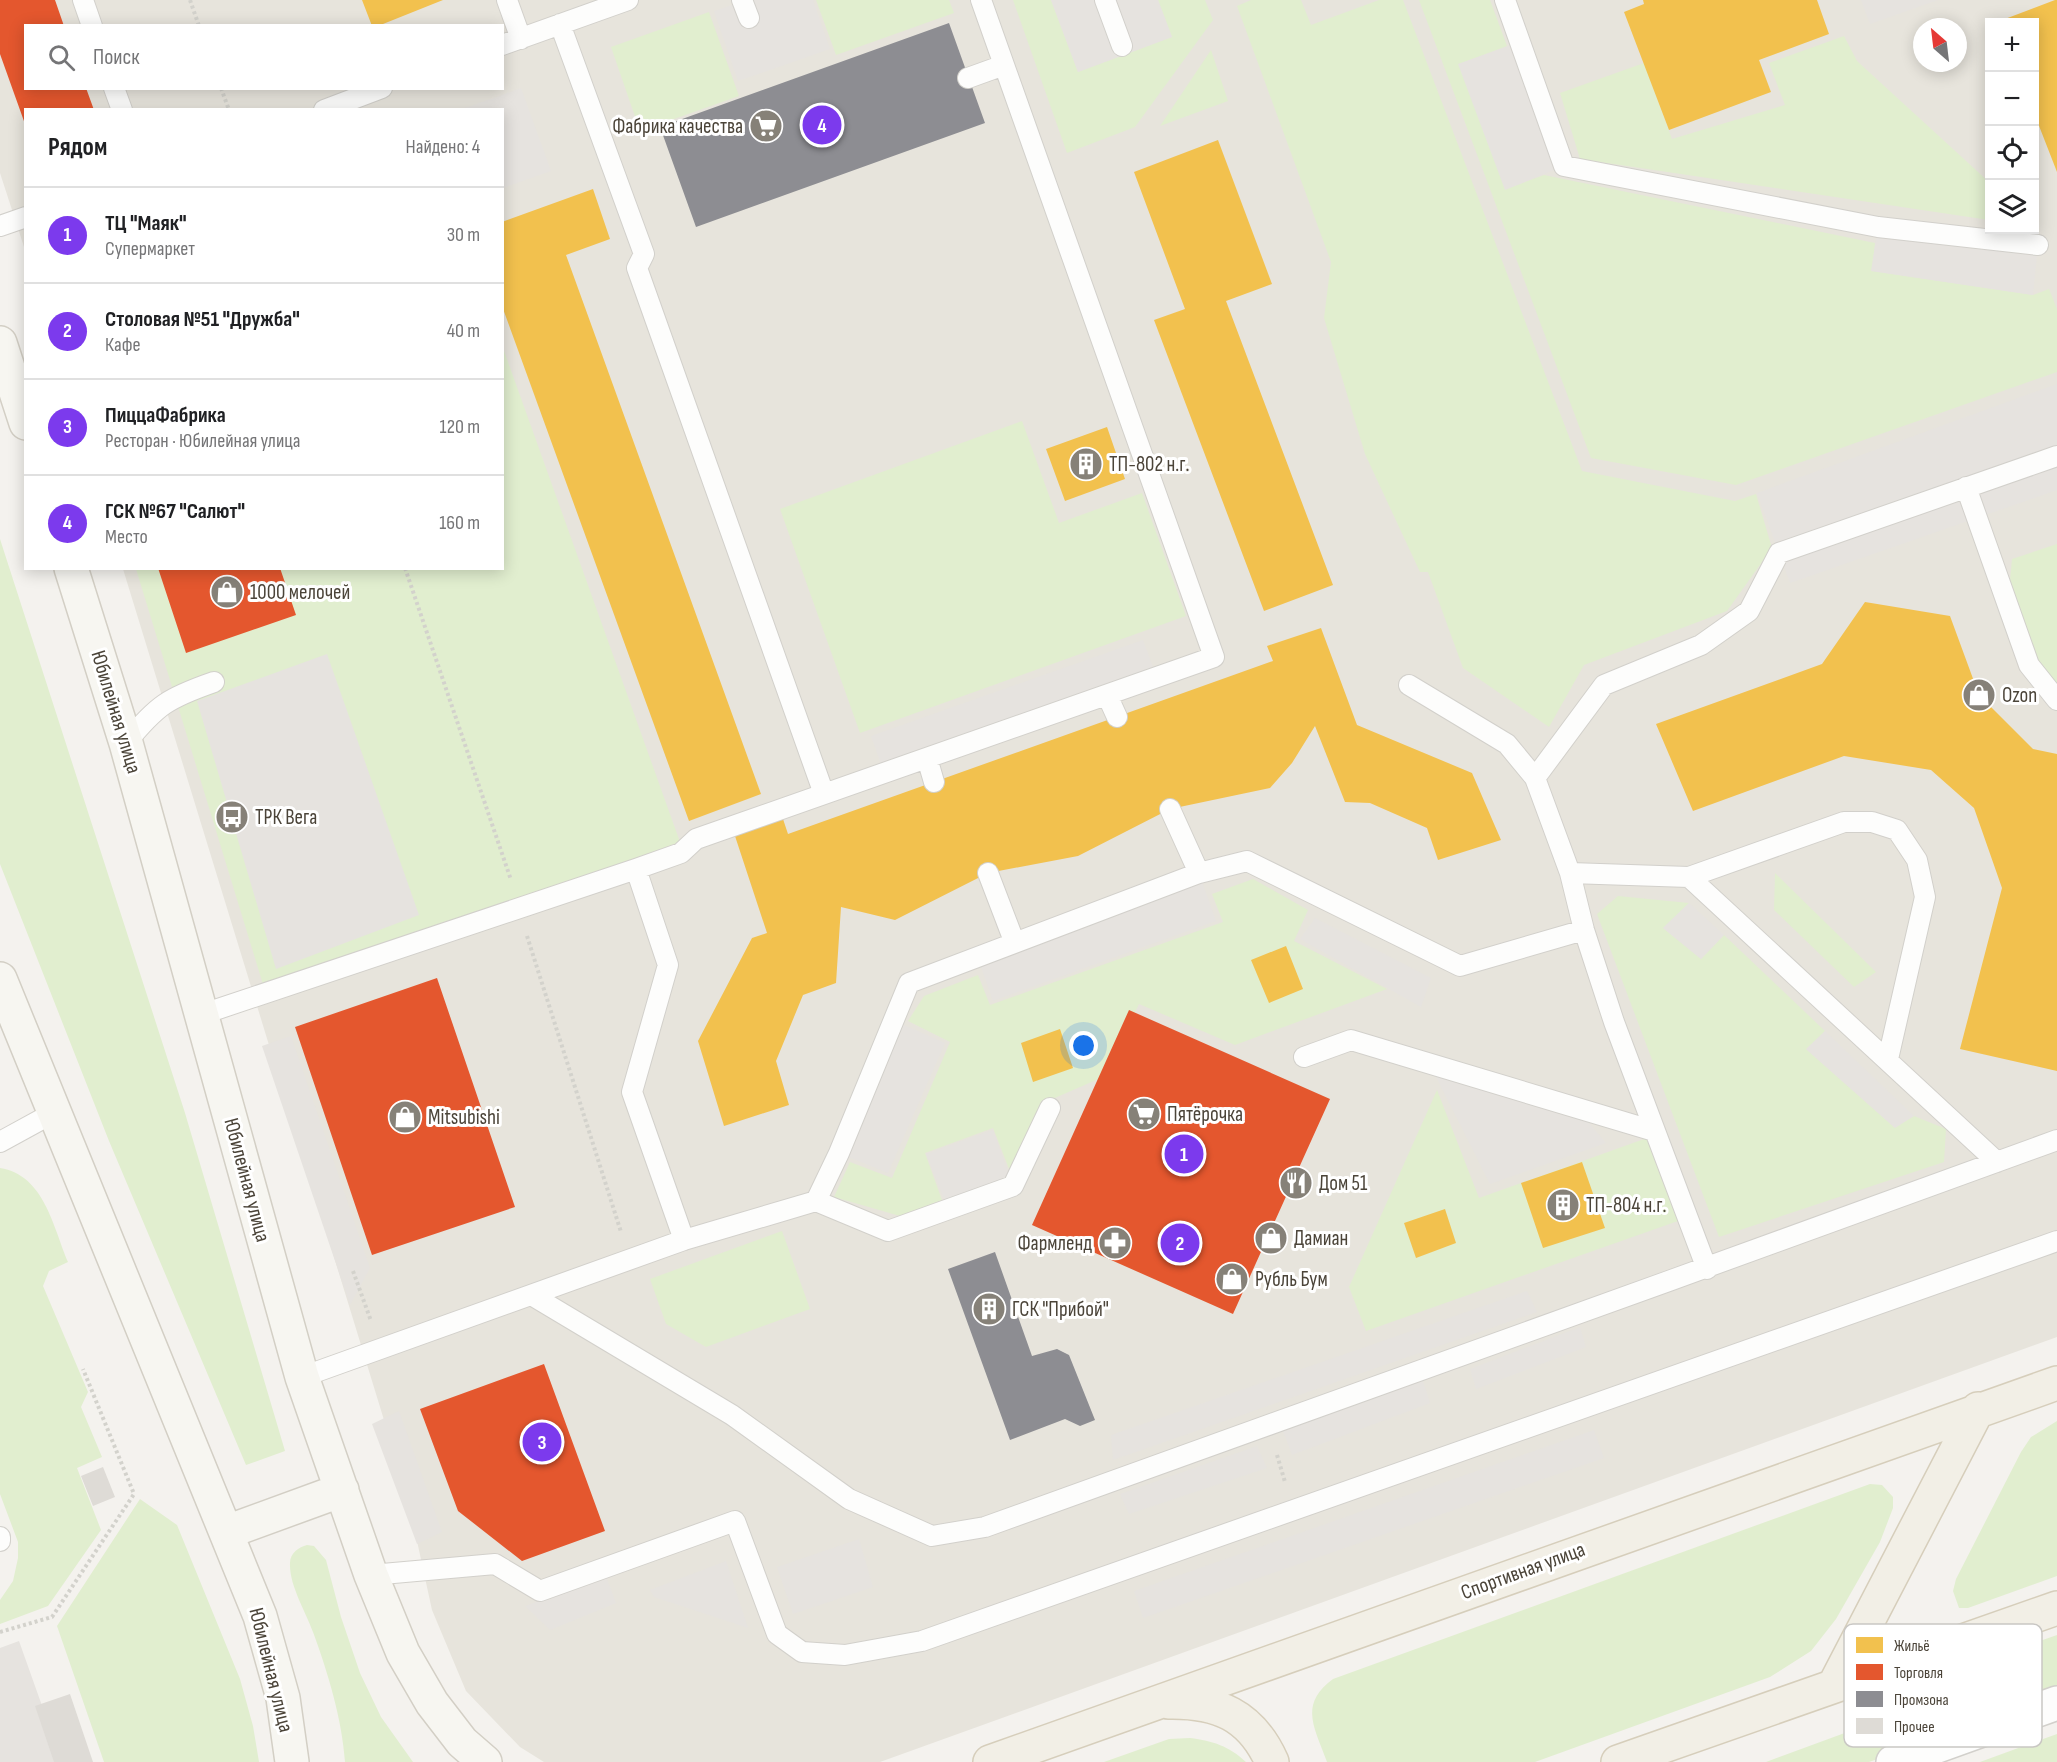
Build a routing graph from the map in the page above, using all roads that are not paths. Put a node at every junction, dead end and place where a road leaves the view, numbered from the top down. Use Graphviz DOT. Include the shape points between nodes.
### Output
graph roads {
  1 [pos="83,0"];
  2 [pos="507,0"];
  3 [pos="628,0"];
  4 [pos="981,0"];
  5 [pos="1105,0"];
  6 [pos="1505,0"];
  7 [pos="91,24"];
  8 [pos="560,24"];
  9 [pos="512,42"];
  10 [pos="1122,46"];
  11 [pos="1004,65"];
  12 [pos="968,78"];
  13 [pos="115,90"];
  14 [pos="377,90"];
  15 [pos="121,108"];
  16 [pos="329,108"];
  17 [pos="24,218"];
  18 [pos="0,226"];
  19 [pos="2038,245"];
  20 [pos="0,343"];
  21 [pos="24,417"];
  22 [pos="2057,456"];
  23 [pos="1966,487"];
  24 [pos="72,570"];
  25 [pos="214,682"];
  26 [pos="1408,685"];
  27 [pos="1107,695"];
  28 [pos="2057,700"];
  29 [pos="1117,717"];
  30 [pos="126,743"];
  31 [pos="927,758"];
  32 [pos="1535,778"];
  33 [pos="934,782"];
  34 [pos="824,794"];
  35 [pos="1170,810"];
  36 [pos="636,869"];
  37 [pos="988,873"];
  38 [pos="1199,873"];
  39 [pos="1570,873"];
  40 [pos="1689,877"];
  41 [pos="1584,930"];
  42 [pos="1014,941"];
  43 [pos="0,979"];
  44 [pos="203,1014"];
  45 [pos="1304,1057"];
  46 [pos="1888,1059"];
  47 [pos="1050,1108"];
  48 [pos="53,1113"];
  49 [pos="1654,1131"];
  50 [pos="2057,1140"];
  51 [pos="0,1142"];
  52 [pos="1997,1162"];
  53 [pos="816,1201"];
  54 [pos="684,1240"];
  55 [pos="2057,1241"];
  56 [pos="1707,1269"];
  57 [pos="533,1296"];
  58 [pos="302,1377"];
  59 [pos="2057,1383"];
  60 [pos="1978,1409"];
  61 [pos="342,1490"];
  62 [pos="227,1532"];
  63 [pos="371,1575"];
  64 [pos="2057,1608"];
  65 [pos="1865,1624"];
  66 [pos="2011,1624"];
  67 [pos="1844,1665"];
  68 [pos="1844,1682"];
  69 [pos="1833,1686"];
  70 [pos="1156,1702"];
  71 [pos="2057,1703"];
  72 [pos="2042,1708"];
  73 [pos="1935,1747"];
  74 [pos="292,1762"];
  75 [pos="485,1762"];
  76 [pos="990,1762"];
  77 [pos="1272,1762"];
  78 [pos="1618,1762"];
  79 [pos="1893,1762"];
  1 -- 7 [label="lane"];
  2 -- 9 [label="lane"];
  3 -- 8 [label="lane"];
  4 -- 11 [label="lane"];
  5 -- 10 [label="lane"];
  6 -- 19 [label="lane" via="1564,166 1878,227"];
  8 -- 9 [label="lane"];
  8 -- 34 [label="lane" via="644,254 637,268"];
  11 -- 12 [label="lane"];
  11 -- 27 [label="lane" via="1214,657"];
  13 -- 15 [label="lane"];
  14 -- 16 [label="lane"];
  17 -- 18 [label="lane"];
  20 -- 21 [label="main road"];
  22 -- 23 [label="lane"];
  23 -- 28 [label="lane" via="2029,665"];
  23 -- 32 [label="lane" via="1779,554 1749,611 1701,645 1604,685"];
  24 -- 30 [label="main road, Юбилейная улица"];
  25 -- 30 [label="lane" via="179,694 151,712"];
  26 -- 32 [label="lane" via="1507,744"];
  27 -- 29 [label="lane"];
  27 -- 31 [label="lane"];
  30 -- 44 [label="main road, Юбилейная улица"];
  31 -- 33 [label="lane"];
  31 -- 34 [label="lane"];
  32 -- 39 [label="lane"];
  34 -- 36 [label="lane" via="696,839 681,852"];
  35 -- 38 [label="lane"];
  36 -- 44 [label="lane"];
  36 -- 54 [label="lane" via="668,965 632,1092"];
  37 -- 42 [label="lane"];
  38 -- 41 [label="lane" via="1247,861 1460,966"];
  38 -- 42 [label="lane"];
  39 -- 40 [label="lane"];
  39 -- 41 [label="lane"];
  40 -- 46 [label="lane"];
  40 -- 46 [label="lane" via="1845,822 1872,822 1897,830 1917,860 1925,897"];
  41 -- 49 [label="lane"];
  42 -- 53 [label="lane" via="909,983"];
  43 -- 48 [label="main road, Юбилейная улица"];
  44 -- 58 [label="main road, Юбилейная улица"];
  45 -- 49 [label="lane" via="1351,1040"];
  46 -- 52 [label="lane"];
  47 -- 53 [label="lane" via="1013,1186 1000,1192 888,1232"];
  48 -- 51 [label="lane"];
  48 -- 62 [label="main road, Юбилейная улица"];
  49 -- 56 [label="lane"];
  50 -- 52 [label="lane"];
  52 -- 56 [label="lane"];
  53 -- 54 [label="lane"];
  54 -- 57 [label="lane"];
  55 -- 63 [label="lane" via="922,1641 845,1654 802,1652 777,1634 735,1521 540,1591 495,1563"];
  56 -- 57 [label="lane" via="985,1527 932,1536 849,1498 732,1415"];
  57 -- 58 [label="lane"];
  58 -- 61 [label="main road, Юбилейная улица"];
  59 -- 60 [label="main road, Спортивная улица"];
  60 -- 65 [label="main road"];
  60 -- 70 [label="main road, Спортивная улица"];
  61 -- 62 [label="main road"];
  61 -- 63 [label="main road, Юбилейная улица"];
  62 -- 74 [label="main road, Юбилейная улица" via="260,1616 283,1698"];
  63 -- 75 [label="main road, Юбилейная улица" via="403,1653 432,1703 462,1742"];
  64 -- 66 [label="main road"];
  67 -- 69 [label="main road"];
  68 -- 69 [label="main road"];
  69 -- 78 [label="main road"];
  70 -- 76 [label="main road, Спортивная улица"];
  70 -- 77 [label="main road" via="1199,1701 1237,1717 1261,1738"];
  71 -- 72 [label="street"];
  73 -- 79 [label="street"];
}
